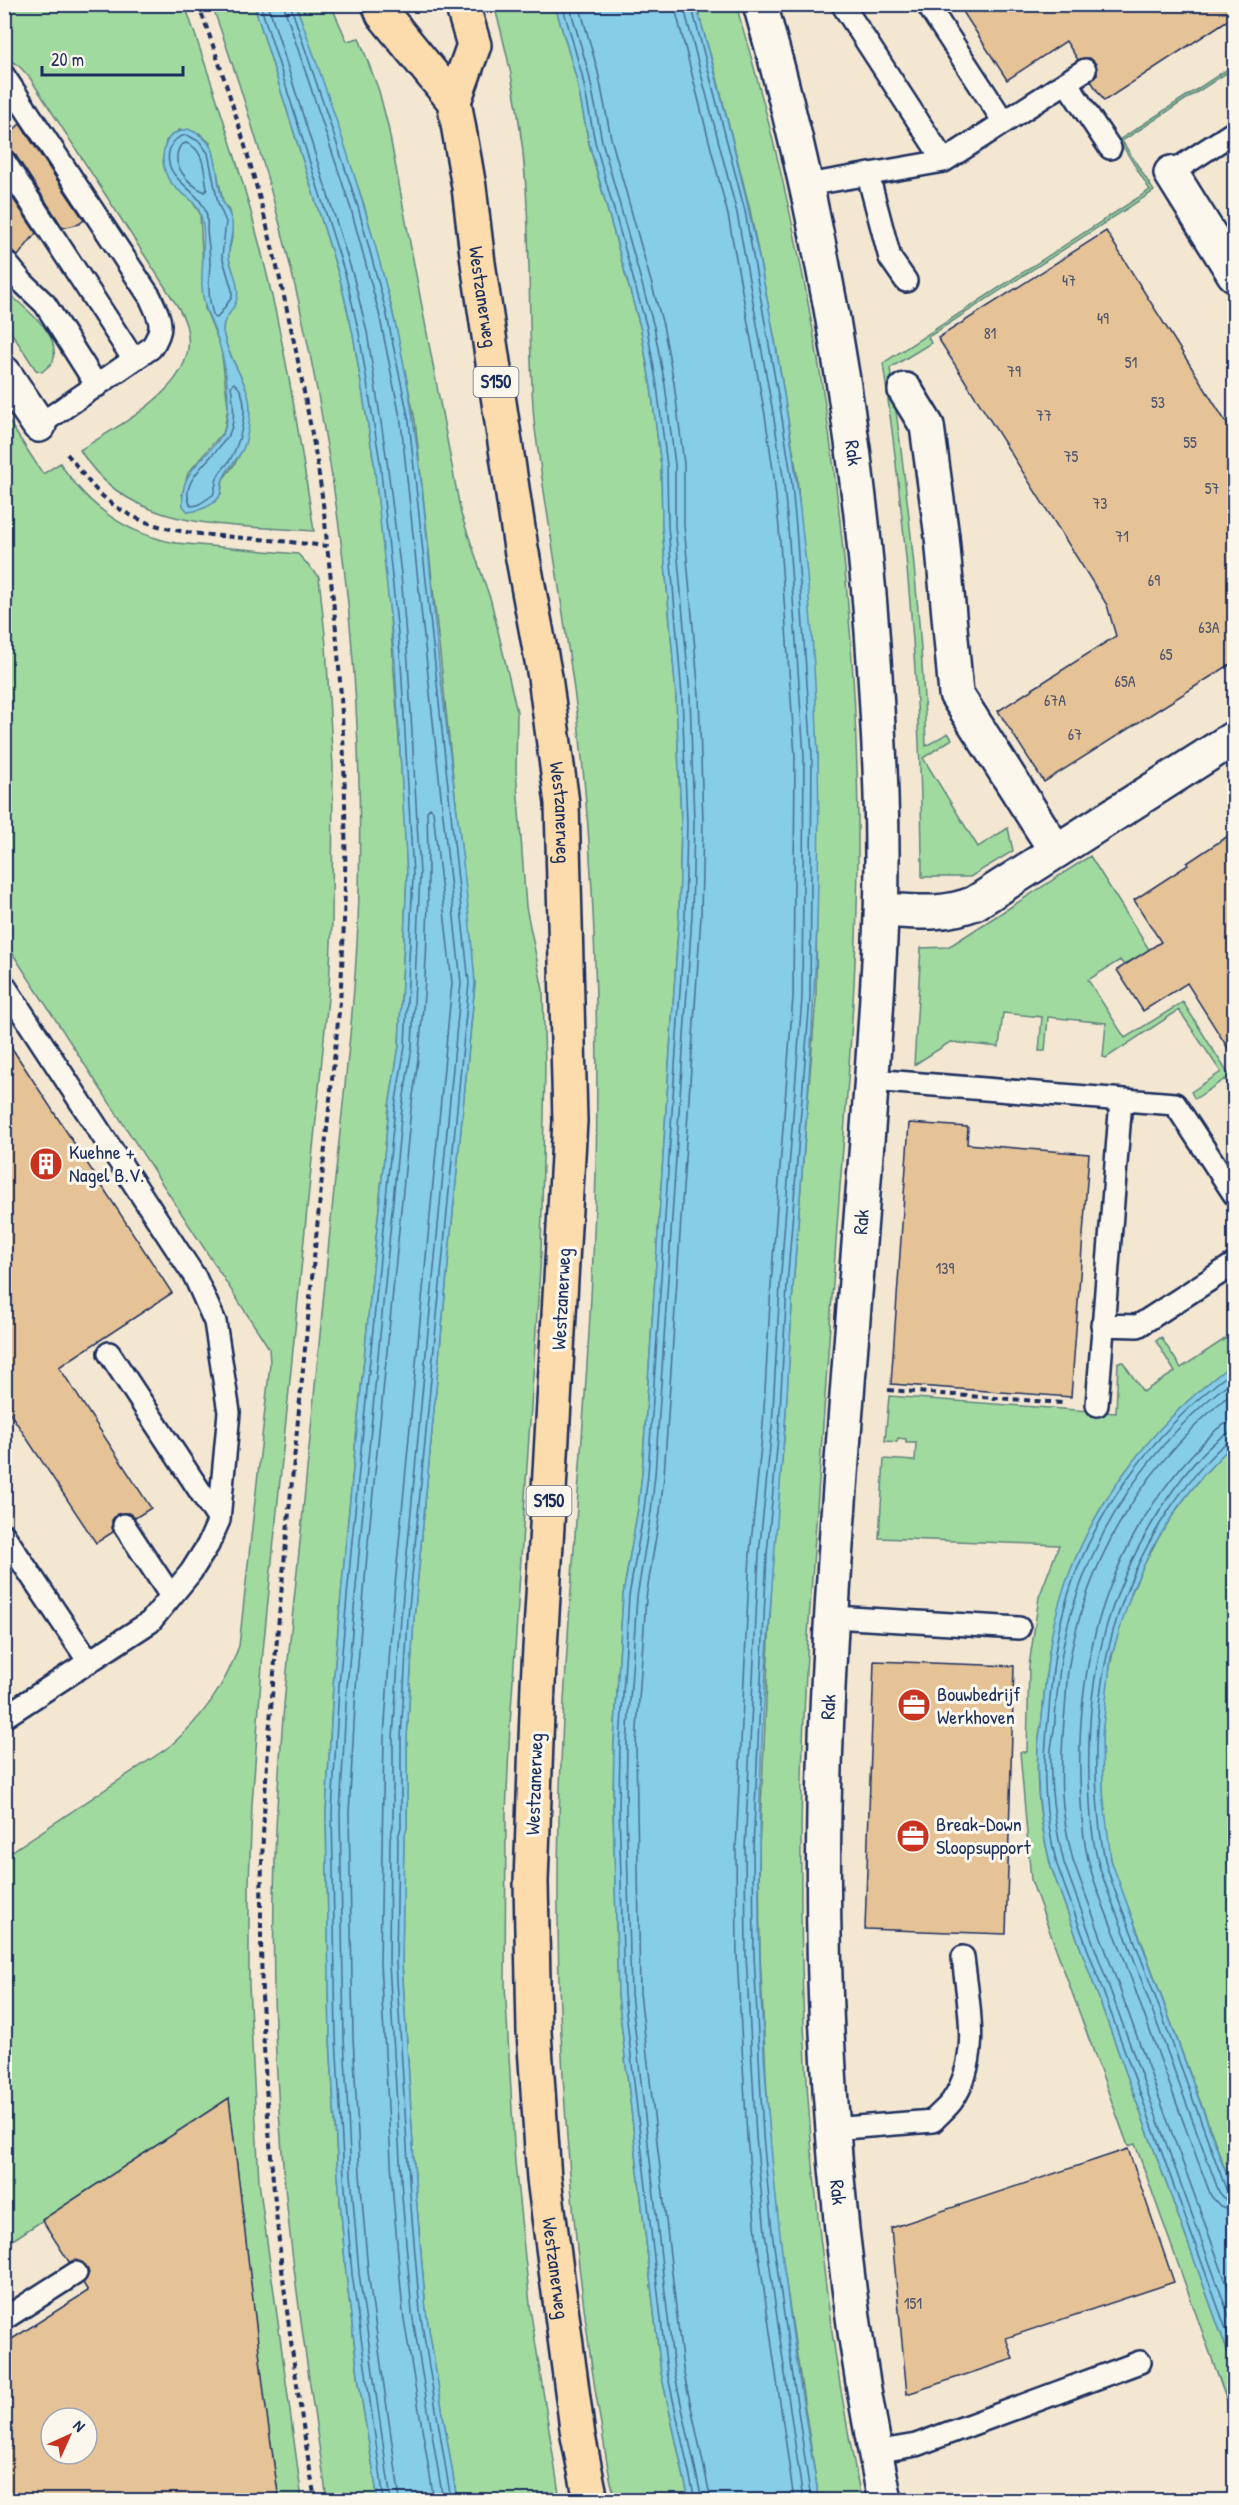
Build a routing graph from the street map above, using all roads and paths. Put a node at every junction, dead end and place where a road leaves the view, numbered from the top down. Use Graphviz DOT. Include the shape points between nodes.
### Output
graph roads {
  1 [pos="198,4"];
  2 [pos="379,4"];
  3 [pos="462,4"];
  4 [pos="760,4"];
  5 [pos="842,4"];
  6 [pos="927,4"];
  7 [pos="1084,70"];
  8 [pos="4,76"];
  9 [pos="1066,82"];
  10 [pos="454,101"];
  11 [pos="1004,123"];
  12 [pos="1234,132"];
  13 [pos="1110,148"];
  14 [pos="4,161"];
  15 [pos="944,161"];
  16 [pos="1171,173"];
  17 [pos="868,175"];
  18 [pos="807,185"];
  19 [pos="4,260"];
  20 [pos="1234,274"];
  21 [pos="906,282"];
  22 [pos="134,360"];
  23 [pos="4,373"];
  24 [pos="97,386"];
  25 [pos="905,390"];
  26 [pos="39,426"];
  27 [pos="327,546"];
  28 [pos="1234,738"];
  29 [pos="1056,851"];
  30 [pos="882,910"];
  31 [pos="4,985"];
  32 [pos="872,1080"];
  33 [pos="1121,1100"];
  34 [pos="1234,1194"];
  35 [pos="1234,1264"];
  36 [pos="1102,1325"];
  37 [pos="109,1353"];
  38 [pos="848,1387"];
  39 [pos="1097,1405"];
  40 [pos="219,1520"];
  41 [pos="124,1525"];
  42 [pos="4,1535"];
  43 [pos="171,1596"];
  44 [pos="833,1617"];
  45 [pos="1019,1628"];
  46 [pos="88,1662"];
  47 [pos="6,1713"];
  48 [pos="963,1957"];
  49 [pos="831,2129"];
  50 [pos="76,2272"];
  51 [pos="4,2319"];
  52 [pos="1140,2362"];
  53 [pos="875,2452"];
  54 [pos="315,2500"];
  55 [pos="591,2500"];
  56 [pos="885,2500"];
  1 -- 27 [label="path" via="223,73 267,227 309,418"];
  2 -- 10 [label="main road, Westzanerweg / S150"];
  3 -- 10 [label="main road, Westzanerweg / S150" via="474,45"];
  4 -- 18 [label="street, Rak"];
  5 -- 15 [label="lane"];
  6 -- 11 [label="lane"];
  7 -- 9 [label="lane"];
  8 -- 22 [label="lane" via="158,314 162,327 159,338"];
  9 -- 11 [label="lane"];
  9 -- 13 [label="lane"];
  10 -- 55 [label="main road, Westzanerweg / S150" via="562,803 570,1121 538,1684 531,1894 534,2031 544,2179 578,2436"];
  11 -- 15 [label="lane"];
  12 -- 16 [label="lane"];
  14 -- 22 [label="lane"];
  15 -- 17 [label="lane"];
  16 -- 20 [label="street"];
  17 -- 18 [label="lane"];
  17 -- 21 [label="lane" via="890,258"];
  18 -- 30 [label="street, Rak" via="849,410 867,564 878,734"];
  19 -- 24 [label="lane" via="45,304"];
  22 -- 24 [label="lane"];
  23 -- 26 [label="street"];
  24 -- 26 [label="lane"];
  25 -- 29 [label="street" via="927,426 956,694"];
  26 -- 27 [label="path" via="105,498 149,523 195,534"];
  27 -- 54 [label="path" via="342,694 346,910 280,1595 263,1823 261,1907 271,2148"];
  28 -- 29 [label="street"];
  29 -- 30 [label="street" via="975,903 959,909 937,913"];
  30 -- 32 [label="street, Rak"];
  31 -- 40 [label="lane" via="195,1277 214,1322 229,1412"];
  32 -- 33 [label="lane"];
  32 -- 38 [label="street, Rak"];
  33 -- 34 [label="lane" via="1176,1104"];
  33 -- 36 [label="lane"];
  35 -- 36 [label="lane" via="1138,1326"];
  36 -- 39 [label="lane"];
  37 -- 40 [label="lane"];
  38 -- 39 [label="path"];
  38 -- 44 [label="street, Rak"];
  40 -- 43 [label="lane" via="203,1554"];
  41 -- 43 [label="lane"];
  42 -- 46 [label="lane"];
  43 -- 46 [label="lane" via="150,1622"];
  44 -- 45 [label="lane"];
  44 -- 49 [label="street, Rak" via="823,1870"];
  46 -- 47 [label="lane"];
  48 -- 49 [label="lane" via="970,2054 964,2079 952,2102 933,2121"];
  49 -- 53 [label="street, Rak"];
  50 -- 51 [label="lane"];
  52 -- 53 [label="lane" via="916,2445"];
  53 -- 56 [label="street, Rak"];
}
